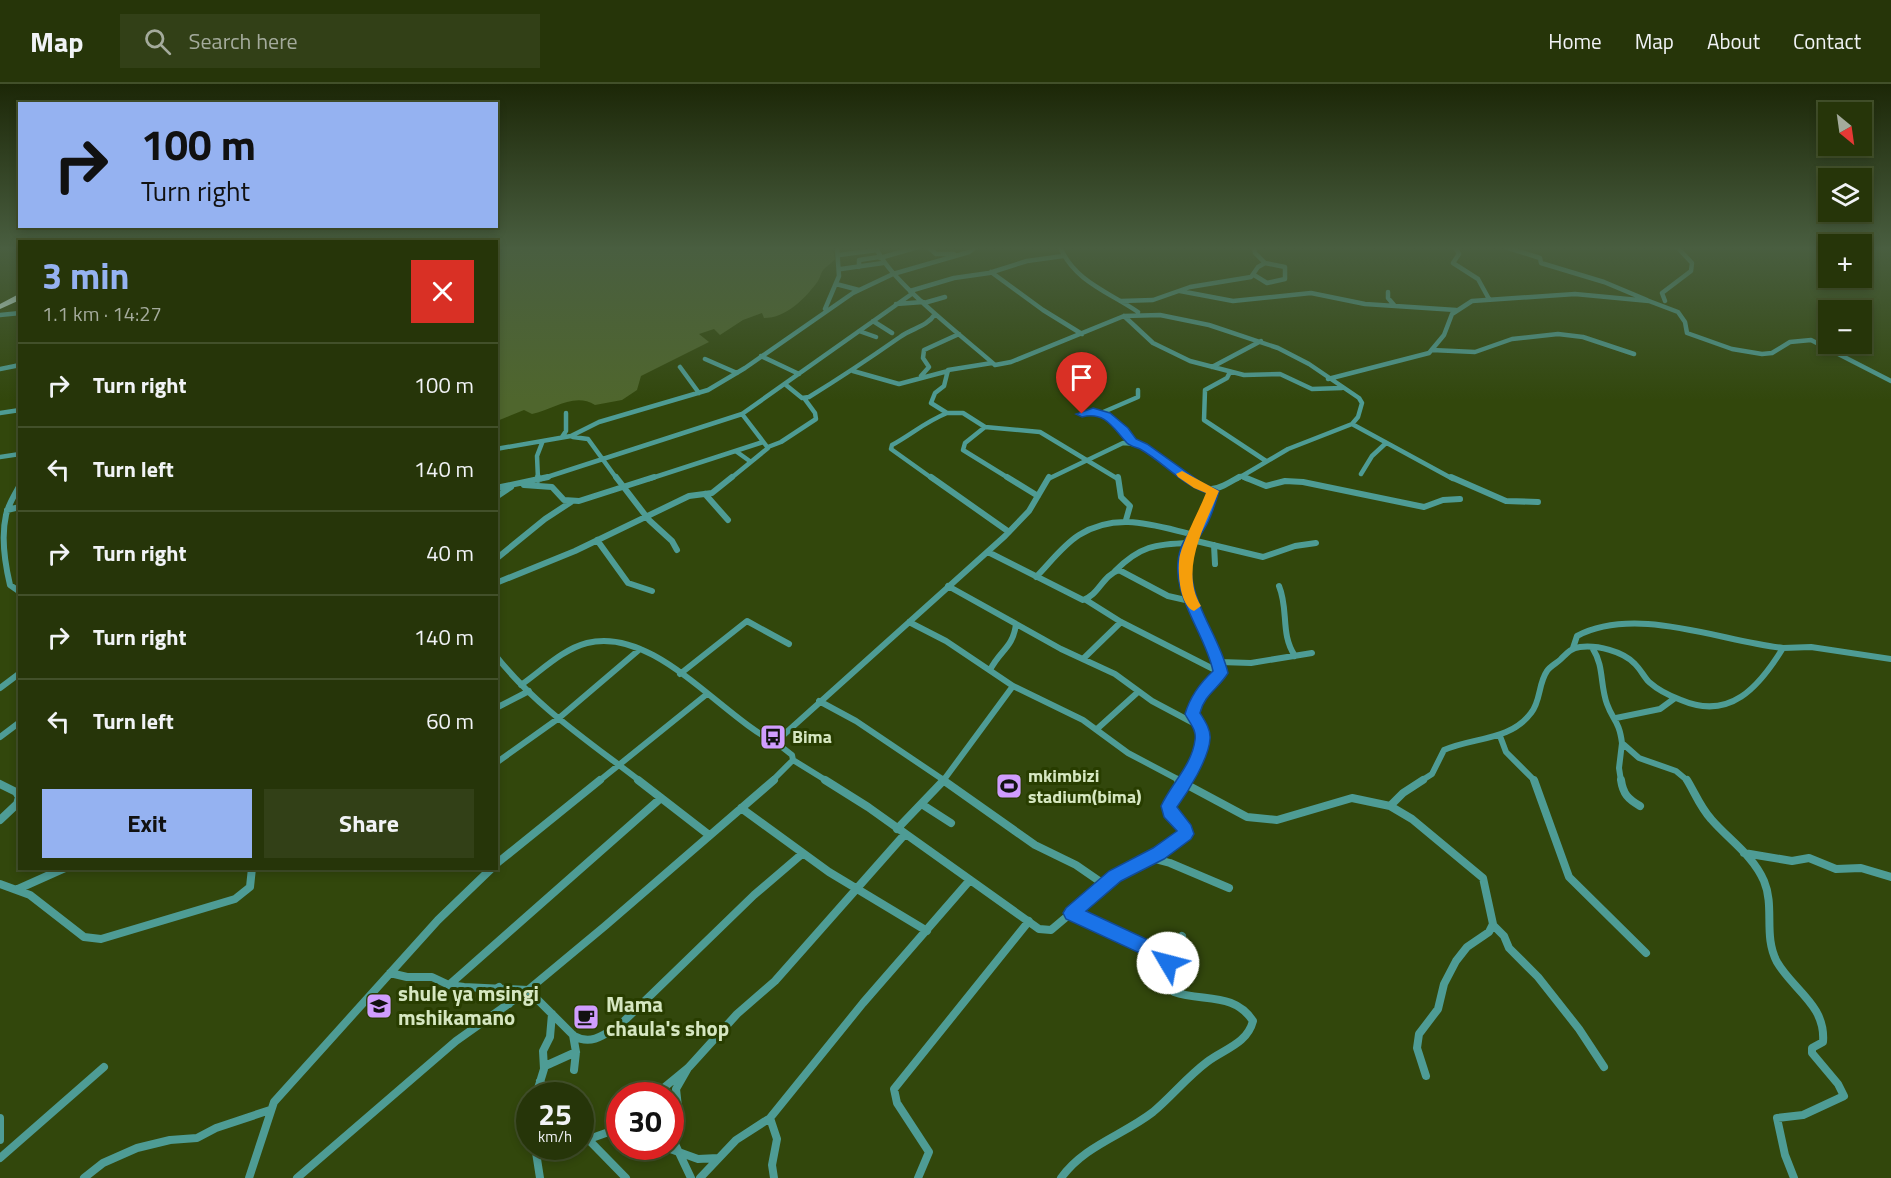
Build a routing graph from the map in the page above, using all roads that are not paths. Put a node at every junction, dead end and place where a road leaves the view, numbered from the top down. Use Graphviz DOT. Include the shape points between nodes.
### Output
graph roads {
  1 [pos="18,298"];
  2 [pos="830,298"];
  3 [pos="847,298"];
  4 [pos="903,298"];
  5 [pos="918,298"];
  6 [pos="941,298"];
  7 [pos="1029,298"];
  8 [pos="1115,298"];
  9 [pos="1157,298"];
  10 [pos="1217,298"];
  11 [pos="1288,298"];
  12 [pos="1333,298"];
  13 [pos="1388,298"];
  14 [pos="1505,298"];
  15 [pos="1618,298"];
  16 [pos="1642,298"];
  17 [pos="1664,298"];
  18 [pos="1489,299"];
  19 [pos="1121,301"];
  20 [pos="1649,301"];
  21 [pos="1665,301"];
  22 [pos="923,303"];
  23 [pos="896,304"];
  24 [pos="1394,305"];
  25 [pos="0,307"];
  26 [pos="1456,310"];
  27 [pos="824,312"];
  28 [pos="18,313"];
  29 [pos="1138,313"];
  30 [pos="935,314"];
  31 [pos="0,315"];
  32 [pos="1124,316"];
  33 [pos="873,321"];
  34 [pos="860,331"];
  35 [pos="892,333"];
  36 [pos="959,334"];
  37 [pos="1082,334"];
  38 [pos="876,337"];
  39 [pos="1261,341"];
  40 [pos="1432,350"];
  41 [pos="1634,354"];
  42 [pos="761,356"];
  43 [pos="705,359"];
  44 [pos="992,363"];
  45 [pos="18,365"];
  46 [pos="680,367"];
  47 [pos="1212,367"];
  48 [pos="0,369"];
  49 [pos="853,371"];
  50 [pos="948,371"];
  51 [pos="1230,372"];
  52 [pos="737,373"];
  53 [pos="799,374"];
  54 [pos="921,376"];
  55 [pos="1328,379"];
  56 [pos="1891,381"];
  57 [pos="786,385"];
  58 [pos="1343,388"];
  59 [pos="1138,390"];
  60 [pos="699,393"];
  61 [pos="804,398"];
  62 [pos="18,410"];
  63 [pos="0,413"];
  64 [pos="566,413"];
  65 [pos="947,413"];
  66 [pos="1101,413"];
  67 [pos="742,414"];
  68 [pos="1082,414"];
  69 [pos="1352,424"];
  70 [pos="985,427"];
  71 [pos="569,436"];
  72 [pos="561,437"];
  73 [pos="1132,442"];
  74 [pos="542,443"];
  75 [pos="1386,443"];
  76 [pos="765,444"];
  77 [pos="498,449"];
  78 [pos="737,452"];
  79 [pos="18,454"];
  80 [pos="0,457"];
  81 [pos="1088,458"];
  82 [pos="605,460"];
  83 [pos="1266,461"];
  84 [pos="752,462"];
  85 [pos="1361,474"];
  86 [pos="1241,476"];
  87 [pos="538,480"];
  88 [pos="498,482"];
  89 [pos="522,484"];
  90 [pos="508,487"];
  91 [pos="498,488"];
  92 [pos="622,488"];
  93 [pos="18,489"];
  94 [pos="1213,491"];
  95 [pos="705,494"];
  96 [pos="498,495"];
  97 [pos="1038,496"];
  98 [pos="1460,499"];
  99 [pos="571,502"];
  100 [pos="1538,502"];
  101 [pos="18,507"];
  102 [pos="7,510"];
  103 [pos="646,516"];
  104 [pos="728,520"];
  105 [pos="1126,520"];
  106 [pos="1009,532"];
  107 [pos="1192,539"];
  108 [pos="597,540"];
  109 [pos="1316,543"];
  110 [pos="1214,545"];
  111 [pos="677,550"];
  112 [pos="988,552"];
  113 [pos="498,557"];
  114 [pos="1215,564"];
  115 [pos="3,565"];
  116 [pos="1115,571"];
  117 [pos="1036,577"];
  118 [pos="498,582"];
  119 [pos="18,583"];
  120 [pos="948,586"];
  121 [pos="1279,586"];
  122 [pos="12,587"];
  123 [pos="18,591"];
  124 [pos="652,591"];
  125 [pos="1086,600"];
  126 [pos="1190,601"];
  127 [pos="909,622"];
  128 [pos="1121,622"];
  129 [pos="1016,624"];
  130 [pos="789,644"];
  131 [pos="1574,648"];
  132 [pos="1593,648"];
  133 [pos="1783,648"];
  134 [pos="640,649"];
  135 [pos="1312,653"];
  136 [pos="1294,656"];
  137 [pos="1084,658"];
  138 [pos="498,659"];
  139 [pos="1891,659"];
  140 [pos="1220,662"];
  141 [pos="504,669"];
  142 [pos="990,670"];
  143 [pos="498,671"];
  144 [pos="1221,673"];
  145 [pos="18,674"];
  146 [pos="680,674"];
  147 [pos="521,685"];
  148 [pos="1013,686"];
  149 [pos="0,688"];
  150 [pos="528,691"];
  151 [pos="1138,692"];
  152 [pos="706,694"];
  153 [pos="1676,698"];
  154 [pos="819,701"];
  155 [pos="498,707"];
  156 [pos="560,718"];
  157 [pos="1616,718"];
  158 [pos="18,724"];
  159 [pos="1201,727"];
  160 [pos="1096,729"];
  161 [pos="1500,736"];
  162 [pos="0,737"];
  163 [pos="1622,742"];
  164 [pos="778,744"];
  165 [pos="793,760"];
  166 [pos="498,762"];
  167 [pos="619,763"];
  168 [pos="943,782"];
  169 [pos="0,784"];
  170 [pos="1185,784"];
  171 [pos="18,795"];
  172 [pos="661,798"];
  173 [pos="18,800"];
  174 [pos="923,805"];
  175 [pos="1390,806"];
  176 [pos="1640,806"];
  177 [pos="741,808"];
  178 [pos="0,820"];
  179 [pos="951,823"];
  180 [pos="897,829"];
  181 [pos="905,834"];
  182 [pos="709,835"];
  183 [pos="1743,853"];
  184 [pos="802,854"];
  185 [pos="1151,858"];
  186 [pos="498,862"];
  187 [pos="61,870"];
  188 [pos="252,870"];
  189 [pos="490,870"];
  190 [pos="1891,877"];
  191 [pos="970,880"];
  192 [pos="0,884"];
  193 [pos="1105,885"];
  194 [pos="1229,888"];
  195 [pos="857,889"];
  196 [pos="17,890"];
  197 [pos="1072,913"];
  198 [pos="1029,921"];
  199 [pos="1493,925"];
  200 [pos="927,931"];
  201 [pos="1182,936"];
  202 [pos="1646,953"];
  203 [pos="1167,958"];
  204 [pos="390,973"];
  205 [pos="449,985"];
  206 [pos="499,987"];
  207 [pos="528,990"];
  208 [pos="508,1004"];
  209 [pos="552,1014"];
  210 [pos="573,1035"];
  211 [pos="576,1052"];
  212 [pos="545,1066"];
  213 [pos="688,1067"];
  214 [pos="1604,1067"];
  215 [pos="104,1068"];
  216 [pos="574,1070"];
  217 [pos="1426,1076"];
  218 [pos="540,1081"];
  219 [pos="670,1082"];
  220 [pos="680,1082"];
  221 [pos="270,1110"];
  222 [pos="0,1118"];
  223 [pos="770,1118"];
  224 [pos="0,1140"];
  225 [pos="594,1143"];
  226 [pos="684,1153"];
  227 [pos="0,1158"];
  228 [pos="718,1158"];
  229 [pos="537,1160"];
  230 [pos="683,1160"];
  231 [pos="84,1178"];
  232 [pos="249,1178"];
  233 [pos="297,1178"];
  234 [pos="540,1178"];
  235 [pos="626,1178"];
  236 [pos="691,1178"];
  237 [pos="700,1178"];
  238 [pos="774,1178"];
  239 [pos="918,1178"];
  240 [pos="1061,1178"];
  241 [pos="1794,1178"];
  1 -- 25 [label="highway"];
  2 -- 27 [label="street"];
  3 -- 27 [label="street"];
  4 -- 23 [label="street"];
  5 -- 22 [label="street"];
  6 -- 22 [label="street"];
  7 -- 37 [label="street"];
  8 -- 19 [label="street"];
  9 -- 19 [label="street"];
  10 -- 11 [label="street"];
  12 -- 24 [label="street"];
  13 -- 24 [label="street"];
  14 -- 18 [label="street"];
  15 -- 20 [label="street"];
  16 -- 20 [label="street"];
  17 -- 21 [label="street"];
  18 -- 26 [label="street" via="1472,301"];
  19 -- 29 [label="street"];
  20 -- 56 [label="street" via="1678,312 1687,333 1732,349 1767,354 1790,342 1811,340"];
  22 -- 23 [label="street"];
  22 -- 30 [label="street"];
  23 -- 33 [label="street"];
  24 -- 26 [label="street"];
  26 -- 40 [label="street"];
  27 -- 42 [label="street"];
  28 -- 31 [label="street"];
  29 -- 32 [label="street"];
  29 -- 39 [label="street" via="1183,320"];
  30 -- 36 [label="street"];
  30 -- 49 [label="street" via="930,322 902,335"];
  32 -- 37 [label="street"];
  32 -- 47 [label="street" via="1153,343"];
  33 -- 34 [label="street"];
  33 -- 35 [label="street"];
  34 -- 38 [label="street"];
  34 -- 53 [label="street"];
  36 -- 44 [label="street"];
  36 -- 54 [label="street" via="924,350 923,358 929,367"];
  37 -- 44 [label="street" via="1011,363"];
  39 -- 47 [label="street"];
  39 -- 55 [label="street" via="1294,355"];
  40 -- 41 [label="street" via="1475,352 1512,339 1558,334 1583,337"];
  40 -- 55 [label="street"];
  42 -- 52 [label="street"];
  42 -- 53 [label="street"];
  43 -- 52 [label="street"];
  44 -- 50 [label="street"];
  45 -- 48 [label="street"];
  46 -- 60 [label="street"];
  47 -- 51 [label="street"];
  49 -- 54 [label="street" via="897,384"];
  49 -- 61 [label="street"];
  50 -- 54 [label="street"];
  50 -- 65 [label="street" via="945,386 930,402"];
  51 -- 58 [label="street" via="1280,374 1308,388"];
  51 -- 83 [label="street" via="1205,390 1204,420"];
  52 -- 60 [label="street"];
  53 -- 57 [label="street"];
  55 -- 58 [label="street"];
  57 -- 61 [label="street"];
  57 -- 67 [label="street"];
  58 -- 69 [label="street" via="1362,403"];
  59 -- 66 [label="street" via="1138,397"];
  60 -- 71 [label="street" via="599,422"];
  61 -- 76 [label="street" via="816,419 781,442"];
  62 -- 63 [label="street"];
  64 -- 72 [label="street" via="566,431"];
  65 -- 70 [label="street" via="960,412"];
  65 -- 106 [label="street" via="923,423 891,449"];
  66 -- 68 [label="street"];
  66 -- 73 [label="street"];
  67 -- 76 [label="street"];
  67 -- 82 [label="street"];
  69 -- 75 [label="street"];
  69 -- 83 [label="street"];
  70 -- 81 [label="street" via="1040,432"];
  70 -- 97 [label="street" via="962,445 963,450"];
  71 -- 72 [label="street"];
  71 -- 82 [label="street" via="588,439"];
  72 -- 74 [label="street"];
  73 -- 81 [label="street"];
  73 -- 94 [label="street" via="1198,486"];
  74 -- 77 [label="street"];
  74 -- 87 [label="street" via="537,456"];
  75 -- 85 [label="street"];
  75 -- 100 [label="street" via="1471,488 1506,501"];
  76 -- 78 [label="street"];
  76 -- 84 [label="street"];
  78 -- 84 [label="street"];
  78 -- 92 [label="street"];
  79 -- 80 [label="street"];
  81 -- 97 [label="street" via="1050,476"];
  81 -- 105 [label="street" via="1118,476 1120,497 1130,506"];
  82 -- 87 [label="street"];
  82 -- 92 [label="street"];
  83 -- 86 [label="street"];
  84 -- 95 [label="street" via="712,493"];
  86 -- 94 [label="street"];
  86 -- 98 [label="street" via="1266,486 1303,482 1424,507"];
  87 -- 89 [label="street"];
  88 -- 90 [label="street"];
  89 -- 90 [label="street"];
  89 -- 99 [label="street" via="554,488"];
  90 -- 91 [label="street"];
  90 -- 96 [label="street"];
  92 -- 99 [label="street"];
  92 -- 103 [label="street"];
  93 -- 102 [label="street"];
  94 -- 107 [label="street"];
  95 -- 103 [label="street" via="693,494"];
  95 -- 104 [label="street"];
  97 -- 106 [label="street"];
  99 -- 113 [label="street"];
  101 -- 102 [label="street"];
  102 -- 115 [label="street"];
  103 -- 108 [label="street"];
  103 -- 111 [label="street" via="669,536"];
  105 -- 107 [label="street"];
  105 -- 117 [label="street" via="1085,531"];
  106 -- 112 [label="street"];
  107 -- 110 [label="street"];
  107 -- 116 [label="street" via="1156,543 1128,557"];
  107 -- 126 [label="street" via="1186,562"];
  108 -- 118 [label="street"];
  108 -- 124 [label="street" via="628,583"];
  109 -- 110 [label="street" via="1263,556"];
  110 -- 114 [label="street"];
  112 -- 117 [label="street"];
  112 -- 120 [label="street"];
  115 -- 122 [label="street"];
  116 -- 125 [label="street"];
  116 -- 126 [label="street" via="1168,596"];
  117 -- 125 [label="street"];
  119 -- 122 [label="street"];
  120 -- 127 [label="street"];
  120 -- 129 [label="street"];
  121 -- 136 [label="street" via="1285,598 1284,634"];
  122 -- 123 [label="street"];
  125 -- 128 [label="street"];
  126 -- 140 [label="street"];
  127 -- 142 [label="street"];
  127 -- 154 [label="street"];
  128 -- 137 [label="street"];
  128 -- 144 [label="street"];
  129 -- 137 [label="street"];
  129 -- 142 [label="street" via="1014,640"];
  130 -- 146 [label="street" via="747,621"];
  131 -- 132 [label="street"];
  131 -- 133 [label="street" via="1577,636 1586,630 1633,624 1679,628"];
  131 -- 161 [label="street" via="1546,672 1530,716"];
  132 -- 153 [label="street" via="1630,660 1650,683"];
  132 -- 157 [label="street" via="1600,660 1607,704"];
  133 -- 139 [label="street" via="1811,647"];
  133 -- 153 [label="street" via="1763,676 1721,708"];
  134 -- 146 [label="street"];
  134 -- 147 [label="street" via="612,640 588,643 566,653"];
  134 -- 156 [label="street"];
  135 -- 136 [label="street"];
  136 -- 140 [label="street" via="1251,663"];
  137 -- 151 [label="street"];
  138 -- 141 [label="street"];
  140 -- 144 [label="street"];
  141 -- 143 [label="street"];
  141 -- 147 [label="street"];
  142 -- 148 [label="street"];
  144 -- 159 [label="street" via="1206,687 1193,710"];
  145 -- 149 [label="street"];
  146 -- 152 [label="street"];
  147 -- 150 [label="street"];
  148 -- 160 [label="street"];
  148 -- 168 [label="street"];
  150 -- 155 [label="street"];
  150 -- 156 [label="street"];
  151 -- 159 [label="street"];
  151 -- 160 [label="street"];
  152 -- 164 [label="street" via="742,724"];
  152 -- 167 [label="street"];
  153 -- 157 [label="street" via="1660,709"];
  154 -- 164 [label="street"];
  154 -- 168 [label="street" via="856,721"];
  156 -- 166 [label="street"];
  156 -- 167 [label="street"];
  157 -- 163 [label="street"];
  158 -- 162 [label="street"];
  159 -- 170 [label="street" via="1203,739"];
  160 -- 170 [label="street" via="1128,753"];
  161 -- 175 [label="street" via="1462,742 1444,750 1432,774"];
  161 -- 202 [label="street" via="1506,752 1535,783 1569,877"];
  163 -- 176 [label="street" via="1619,768 1623,791"];
  163 -- 183 [label="street" via="1640,759 1684,776 1704,810"];
  164 -- 165 [label="street"];
  165 -- 177 [label="street"];
  165 -- 180 [label="street"];
  167 -- 172 [label="street"];
  167 -- 186 [label="street"];
  168 -- 174 [label="street"];
  168 -- 193 [label="street" via="1035,845"];
  169 -- 171 [label="street"];
  170 -- 175 [label="street" via="1234,812 1257,820 1282,818 1352,798"];
  170 -- 185 [label="street" via="1168,808 1186,834"];
  172 -- 182 [label="street"];
  172 -- 205 [label="street"];
  173 -- 178 [label="street"];
  174 -- 179 [label="street"];
  174 -- 180 [label="street"];
  175 -- 199 [label="street" via="1410,817 1483,878"];
  177 -- 182 [label="street"];
  177 -- 184 [label="street"];
  180 -- 181 [label="street"];
  181 -- 191 [label="street"];
  181 -- 195 [label="street"];
  182 -- 207 [label="street"];
  183 -- 190 [label="street" via="1792,861 1809,858 1836,869 1861,868"];
  183 -- 241 [label="street" via="1767,888 1767,932 1773,954 1821,1020 1825,1035 1812,1053 1844,1095 1803,1115 1777,1118"];
  184 -- 195 [label="street"];
  184 -- 210 [label="street" via="754,894 621,1024 594,1040 583,1041"];
  185 -- 193 [label="street" via="1126,868"];
  185 -- 194 [label="street"];
  187 -- 196 [label="street"];
  188 -- 196 [label="street" via="250,887 235,899 101,939 84,937 51,910"];
  189 -- 204 [label="street"];
  191 -- 198 [label="street"];
  191 -- 200 [label="street"];
  192 -- 196 [label="street"];
  193 -- 197 [label="street"];
  195 -- 200 [label="street"];
  195 -- 213 [label="street" via="791,963"];
  197 -- 198 [label="street" via="1050,931"];
  197 -- 203 [label="street"];
  198 -- 239 [label="street" via="894,1089 895,1102 929,1152"];
  199 -- 214 [label="street" via="1579,1029"];
  199 -- 217 [label="street" via="1456,961 1444,984 1438,1009 1419,1034 1417,1048"];
  200 -- 223 [label="street"];
  201 -- 203 [label="street"];
  203 -- 240 [label="street" via="1165,980 1171,990 1221,998 1239,1006 1253,1021 1249,1034 1212,1058 1151,1113 1090,1148"];
  204 -- 205 [label="street" via="407,978 432,977"];
  204 -- 221 [label="street"];
  205 -- 206 [label="street"];
  206 -- 207 [label="street"];
  206 -- 208 [label="street"];
  207 -- 208 [label="street"];
  207 -- 209 [label="street"];
  208 -- 233 [label="street" via="456,1041"];
  209 -- 210 [label="street"];
  209 -- 212 [label="street" via="550,1037 543,1051"];
  210 -- 211 [label="street"];
  211 -- 212 [label="street"];
  211 -- 216 [label="street"];
  212 -- 218 [label="street"];
  213 -- 219 [label="street"];
  213 -- 220 [label="street"];
  215 -- 227 [label="street"];
  221 -- 231 [label="street" via="197,1138 137,1148 103,1163"];
  221 -- 232 [label="street"];
  222 -- 224 [label="street"];
  223 -- 228 [label="street" via="736,1140"];
  223 -- 238 [label="street" via="777,1139 771,1165"];
  225 -- 235 [label="street"];
  226 -- 228 [label="street" via="698,1159"];
  228 -- 237 [label="street"];
  229 -- 234 [label="street"];
  230 -- 236 [label="street"];
}
